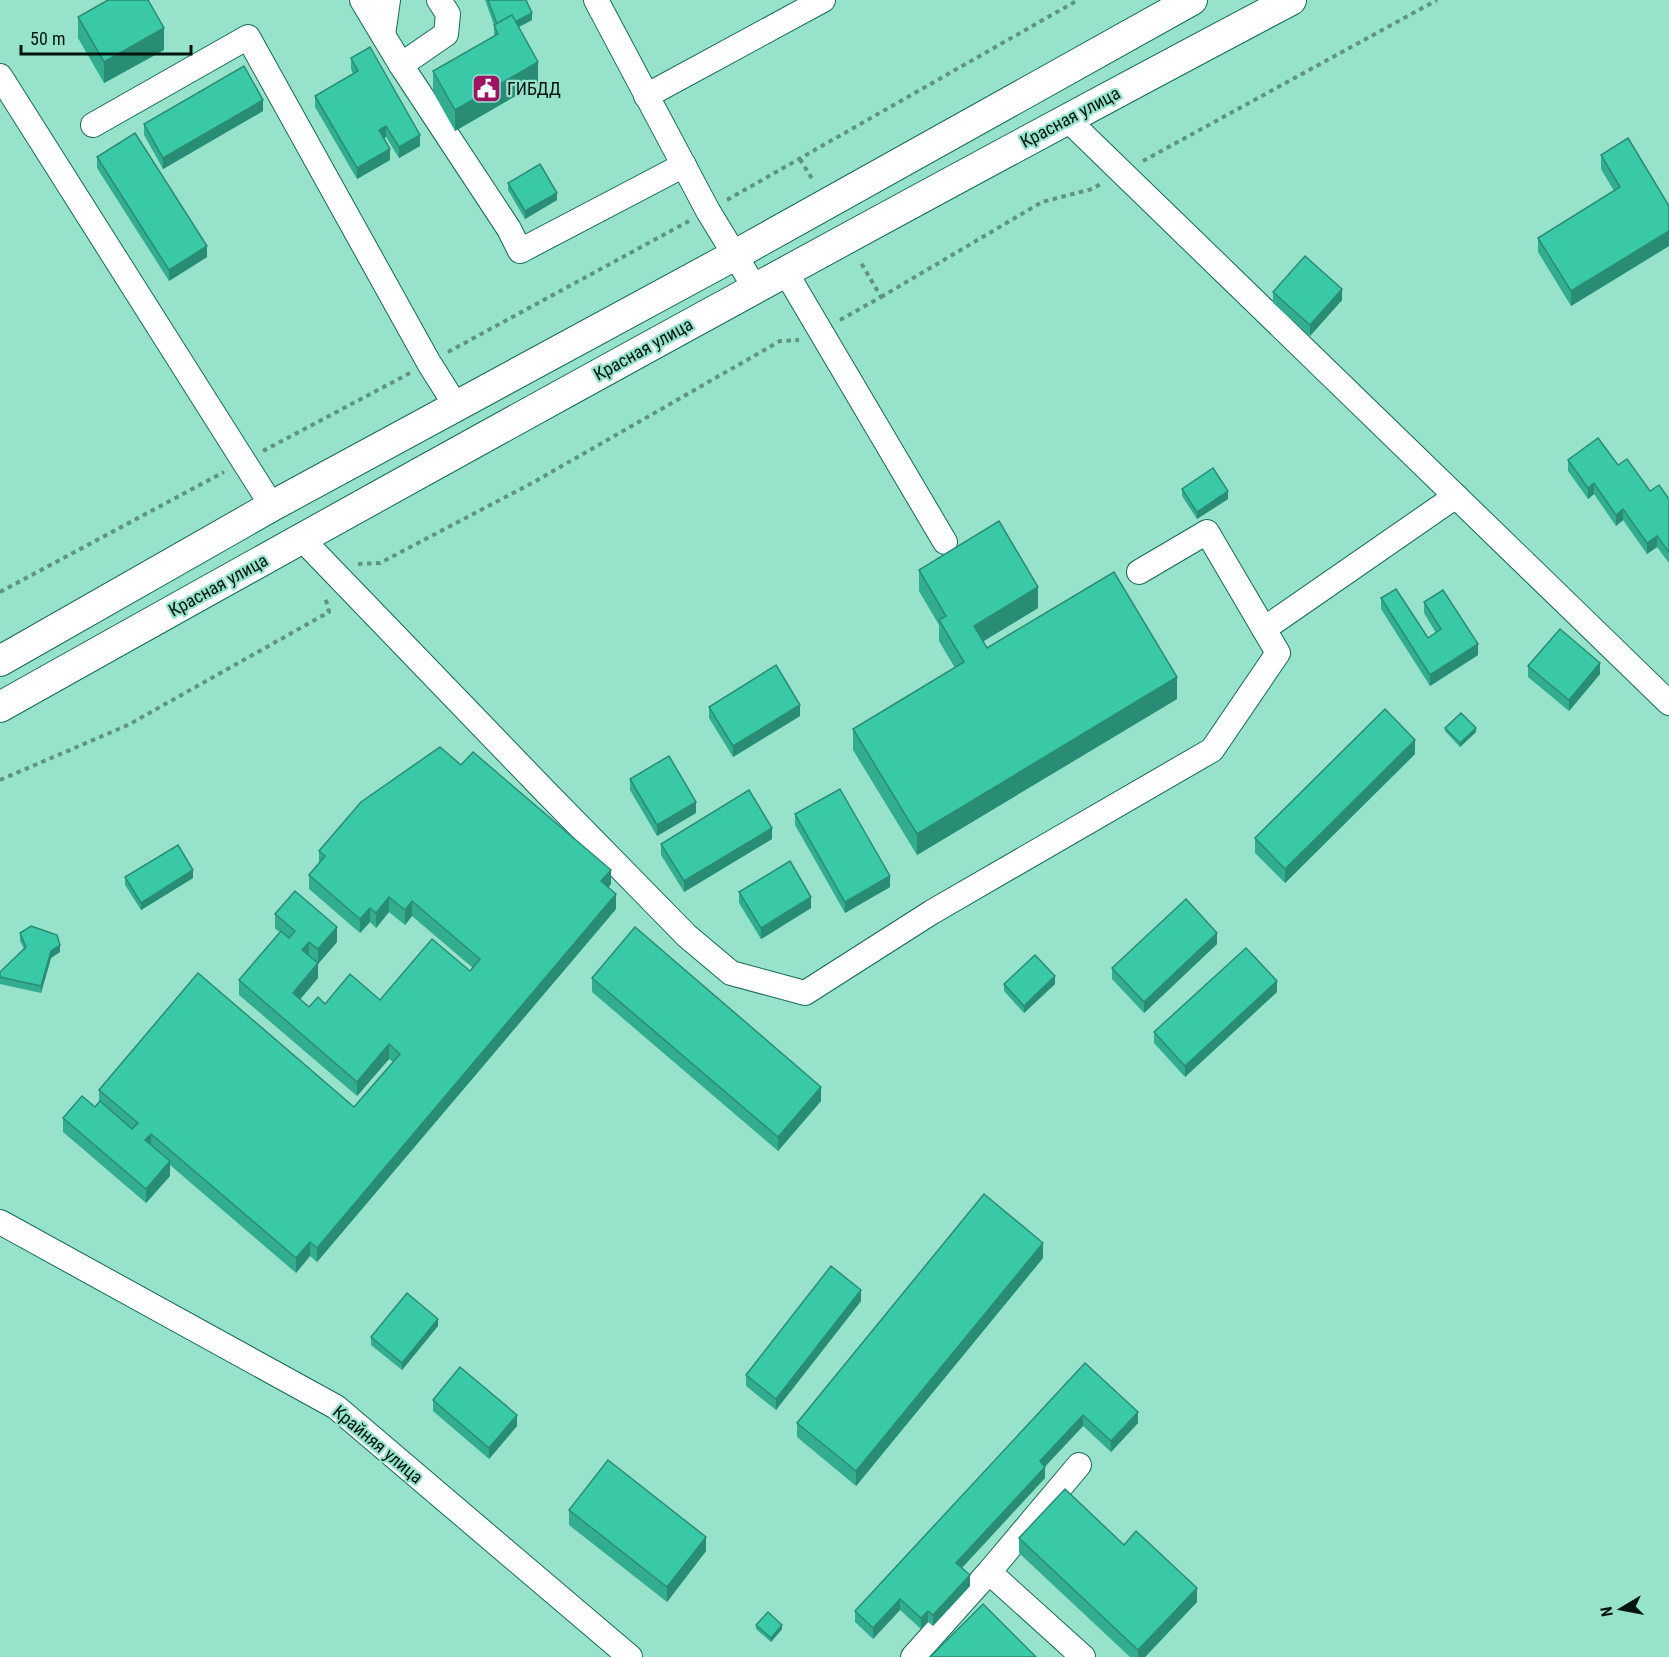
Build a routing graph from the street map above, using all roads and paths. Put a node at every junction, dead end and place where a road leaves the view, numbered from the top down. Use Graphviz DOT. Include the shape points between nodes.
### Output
graph roads {
  1 [pos="362,0"];
  2 [pos="388,0"];
  3 [pos="439,0"];
  4 [pos="596,0"];
  5 [pos="823,0"];
  6 [pos="1078,0"];
  7 [pos="1192,0"];
  8 [pos="1292,0"];
  9 [pos="1437,0"];
  10 [pos="383,35"];
  11 [pos="401,64"];
  12 [pos="0,76"];
  13 [pos="646,96"];
  14 [pos="1067,119"];
  15 [pos="93,125"];
  16 [pos="800,159"];
  17 [pos="684,165"];
  18 [pos="1122,172"];
  19 [pos="826,203"];
  20 [pos="708,211"];
  21 [pos="847,238"];
  22 [pos="735,255"];
  23 [pos="785,272"];
  24 [pos="755,288"];
  25 [pos="881,297"];
  26 [pos="821,332"];
  27 [pos="429,363"];
  28 [pos="456,406"];
  29 [pos="244,461"];
  30 [pos="1456,496"];
  31 [pos="272,506"];
  32 [pos="301,538"];
  33 [pos="945,542"];
  34 [pos="1139,572"];
  35 [pos="337,576"];
  36 [pos="0,592"];
  37 [pos="1264,628"];
  38 [pos="0,661"];
  39 [pos="1669,703"];
  40 [pos="0,707"];
  41 [pos="0,780"];
  42 [pos="0,1222"];
  43 [pos="1079,1465"];
  44 [pos="989,1572"];
  45 [pos="630,1657"];
  46 [pos="913,1657"];
  47 [pos="1083,1657"];
  1 -- 10 [label="street"];
  2 -- 10 [label="street"];
  3 -- 11 [label="street" via="448,14 446,34"];
  4 -- 13 [label="street"];
  5 -- 13 [label="street"];
  6 -- 16 [label="path"];
  7 -- 19 [label="main road"];
  8 -- 14 [label="main road, Красная улица"];
  9 -- 18 [label="path"];
  10 -- 11 [label="street"];
  11 -- 17 [label="street" via="520,251"];
  12 -- 29 [label="street"];
  13 -- 17 [label="street"];
  14 -- 18 [label="street"];
  14 -- 21 [label="main road, Красная улица"];
  15 -- 27 [label="street" via="248,37"];
  16 -- 19 [label="path"];
  16 -- 20 [label="path"];
  17 -- 20 [label="street"];
  18 -- 25 [label="path" via="1092,189 1042,202"];
  18 -- 30 [label="street"];
  19 -- 22 [label="main road"];
  20 -- 22 [label="street"];
  20 -- 27 [label="path"];
  21 -- 23 [label="main road, Красная улица"];
  21 -- 25 [label="path"];
  22 -- 24 [label="street"];
  22 -- 28 [label="main road"];
  23 -- 24 [label="main road, Красная улица"];
  23 -- 26 [label="street"];
  24 -- 32 [label="main road, Красная улица"];
  25 -- 26 [label="path"];
  26 -- 33 [label="street"];
  26 -- 35 [label="path" via="808,339 780,341 534,482 380,563 360,563"];
  27 -- 28 [label="street"];
  27 -- 29 [label="path"];
  28 -- 31 [label="main road"];
  29 -- 31 [label="street"];
  29 -- 36 [label="path"];
  30 -- 37 [label="street"];
  30 -- 39 [label="street"];
  31 -- 38 [label="main road"];
  32 -- 35 [label="street"];
  32 -- 40 [label="main road, Красная улица"];
  34 -- 37 [label="street" via="1207,532"];
  35 -- 37 [label="street" via="687,936 731,974 805,993 932,912 1212,750 1278,653"];
  35 -- 41 [label="path" via="322,585 329,612 128,725"];
  42 -- 45 [label="street, Крайняя улица" via="336,1407"];
  43 -- 44 [label="street"];
  44 -- 46 [label="street"];
  44 -- 47 [label="street"];
}
